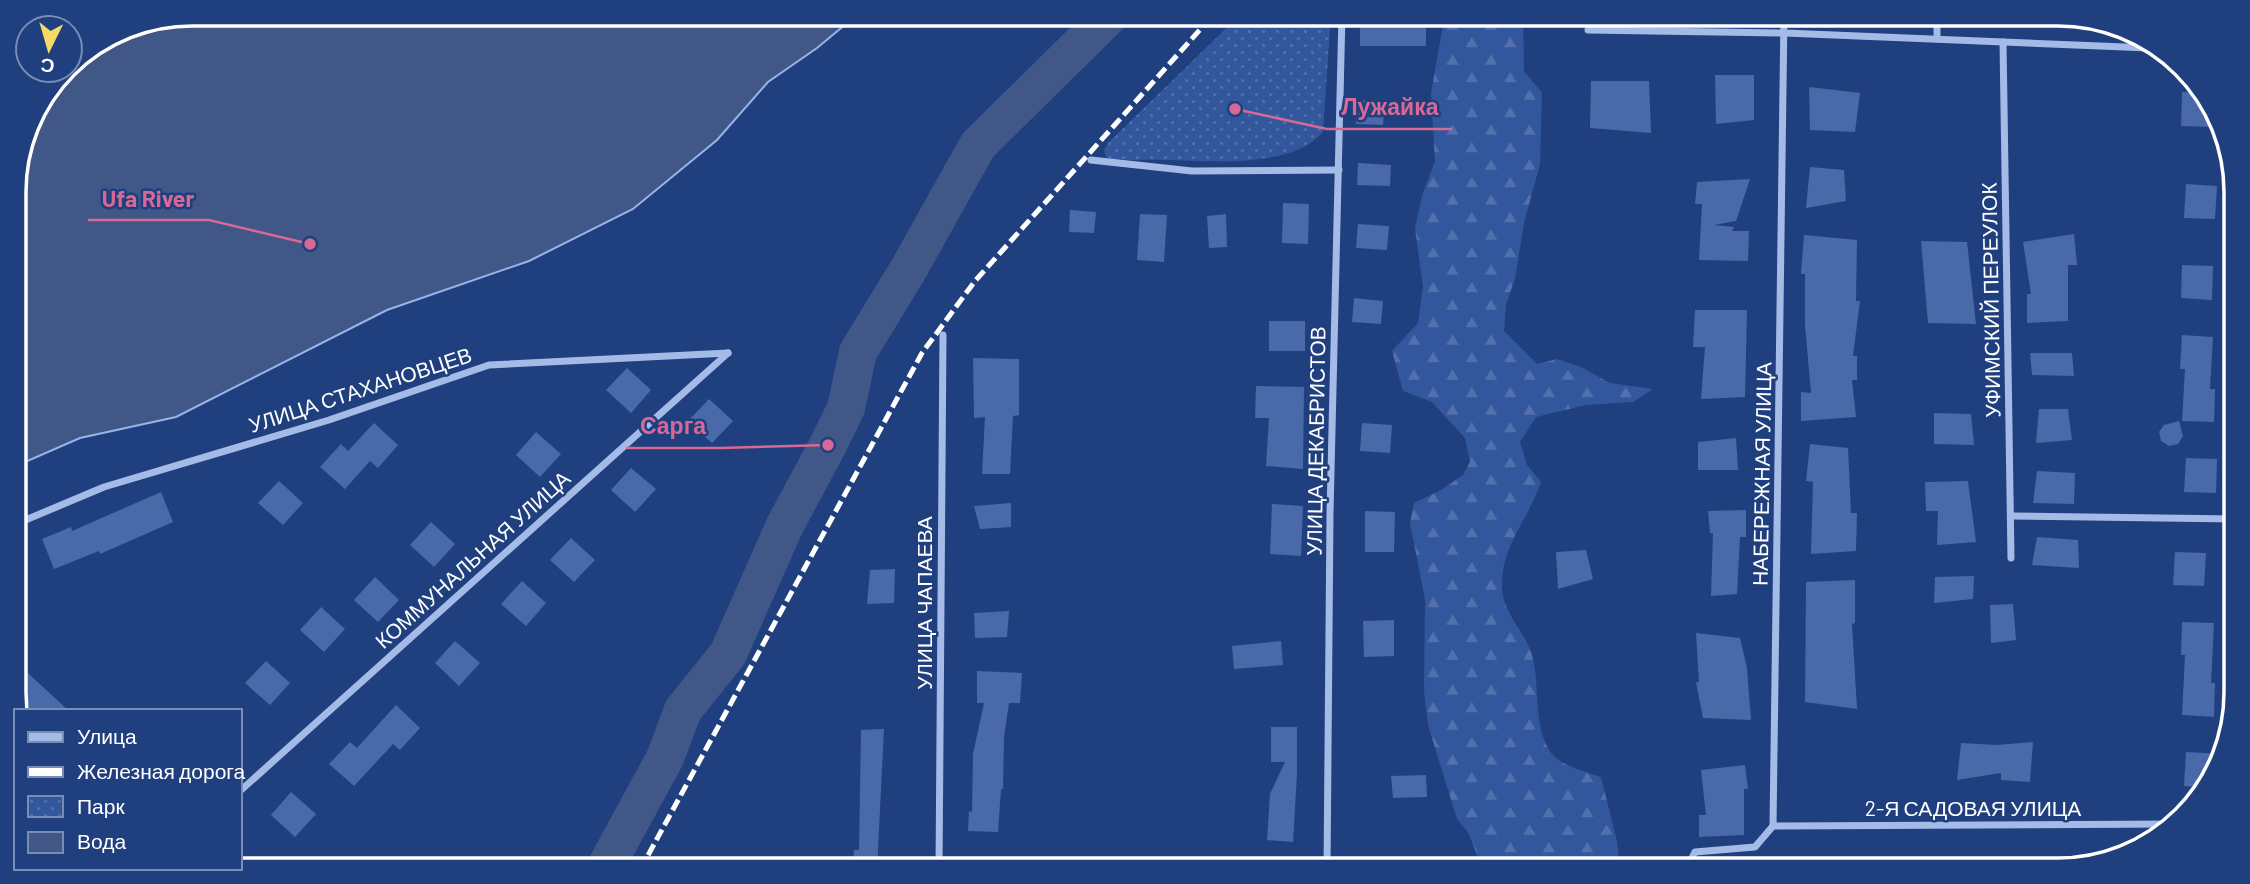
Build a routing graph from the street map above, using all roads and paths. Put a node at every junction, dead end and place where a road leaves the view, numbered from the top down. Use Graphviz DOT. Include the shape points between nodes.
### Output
graph roads {
  1 [pos="1342,26"];
  2 [pos="1785,26"];
  3 [pos="1937,26"];
  4 [pos="1588,30"];
  5 [pos="1785,33"];
  6 [pos="1937,39"];
  7 [pos="2003,42"];
  8 [pos="2139,48"];
  9 [pos="1091,160"];
  10 [pos="1339,170"];
  11 [pos="943,335"];
  12 [pos="729,353"];
  13 [pos="2012,516"];
  14 [pos="2224,519"];
  15 [pos="26,520"];
  16 [pos="2011,558"];
  17 [pos="242,789"];
  18 [pos="2157,824"];
  19 [pos="1773,826"];
  20 [pos="1326,857"];
  21 [pos="1692,857"];
  22 [pos="939,858"];
  1 -- 10 [label="street, УЛИЦА ДЕКАБРИСТОВ"];
  2 -- 5 [label="street, НАБЕРЕЖНАЯ УЛИЦА"];
  3 -- 6 [label="street"];
  4 -- 5 [label="street"];
  5 -- 6 [label="street"];
  5 -- 19 [label="street, НАБЕРЕЖНАЯ УЛИЦА"];
  6 -- 7 [label="street"];
  7 -- 8 [label="street"];
  7 -- 13 [label="street, УФИМСКИЙ ПЕРЕУЛОК"];
  9 -- 10 [label="street" via="1192,171"];
  10 -- 20 [label="street, УЛИЦА ДЕКАБРИСТОВ"];
  11 -- 22 [label="street, УЛИЦА ЧАПАЕВА"];
  12 -- 15 [label="street, УЛИЦА СТАХАНОВЦЕВ" via="489,365 329,420 104,487"];
  12 -- 17 [label="street, КОММУНАЛЬНАЯ УЛИЦА"];
  13 -- 14 [label="street"];
  13 -- 16 [label="street, УФИМСКИЙ ПЕРЕУЛОК"];
  18 -- 19 [label="street, 2-Я САДОВАЯ УЛИЦА"];
  19 -- 21 [label="street" via="1755,847 1695,852"];
}
